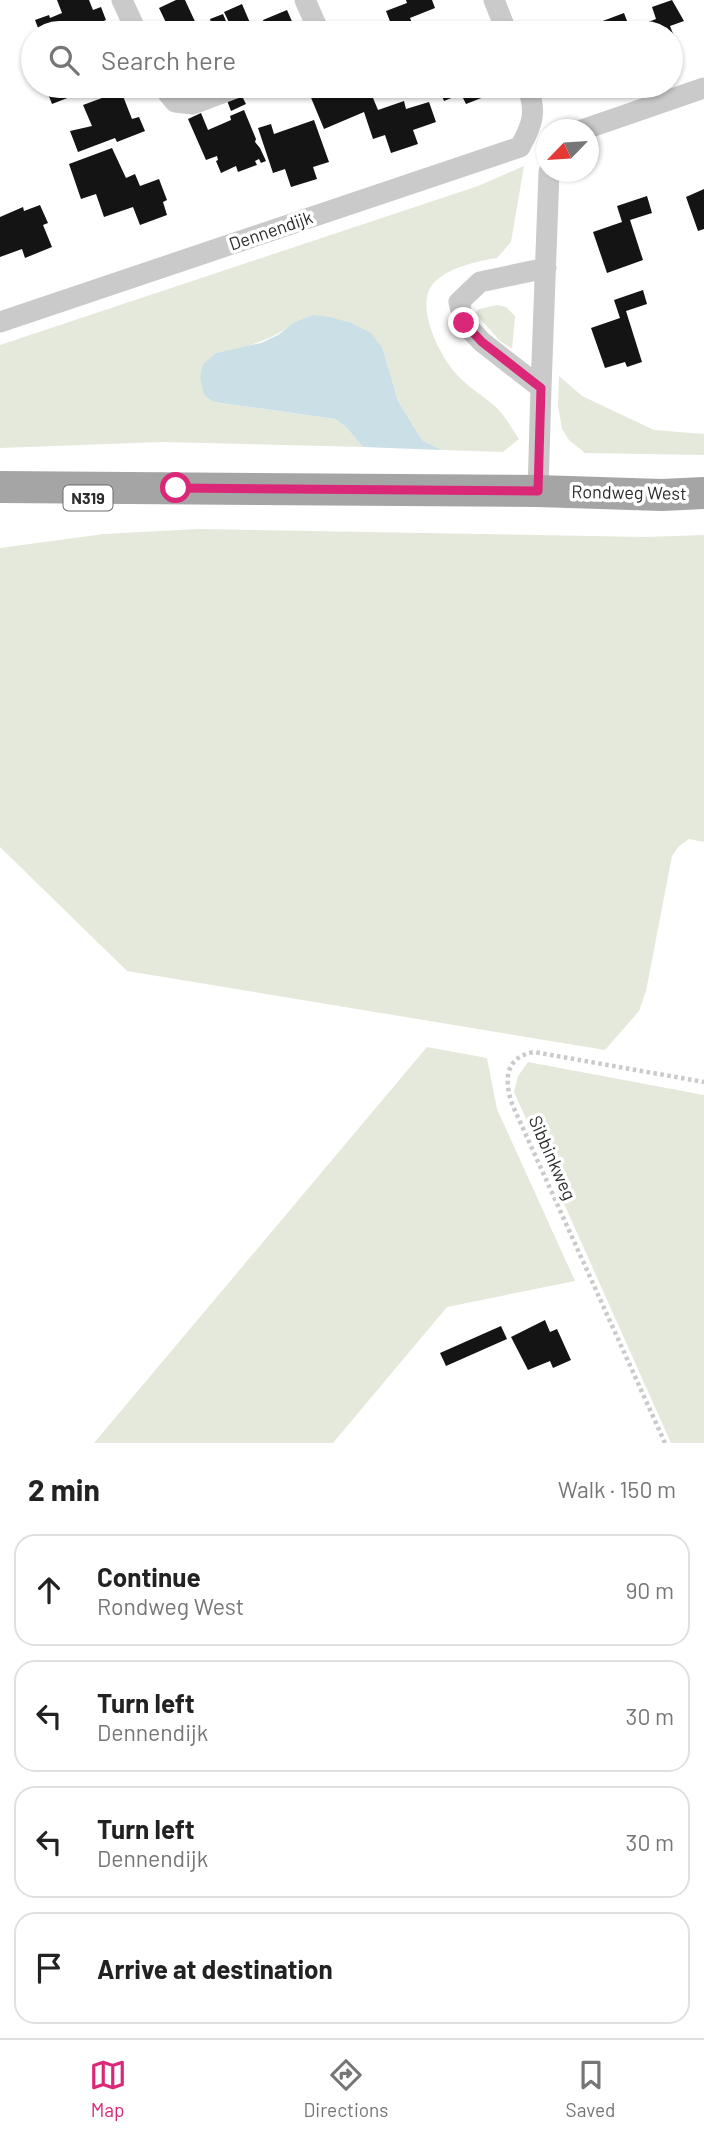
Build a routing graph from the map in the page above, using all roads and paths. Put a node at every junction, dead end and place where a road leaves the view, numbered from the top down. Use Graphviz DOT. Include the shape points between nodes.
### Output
graph roads {
  1 [pos="122,0"];
  2 [pos="305,0"];
  3 [pos="494,0"];
  4 [pos="132,21"];
  5 [pos="314,21"];
  6 [pos="502,21"];
  7 [pos="704,88"];
  8 [pos="683,95"];
  9 [pos="172,98"];
  10 [pos="209,98"];
  11 [pos="532,98"];
  12 [pos="675,98"];
  13 [pos="599,124"];
  14 [pos="549,182"];
  15 [pos="546,268"];
  16 [pos="0,322"];
  17 [pos="541,388"];
  18 [pos="0,487"];
  19 [pos="176,488"];
  20 [pos="538,491"];
  21 [pos="704,493"];
  22 [pos="0,509"];
  23 [pos="704,1082"];
  24 [pos="664,1443"];
  1 -- 4 [label="street"];
  2 -- 5 [label="street"];
  3 -- 6 [label="street"];
  7 -- 8 [label="street"];
  9 -- 10 [label="street" via="193,104"];
  11 -- 16 [label="street, Dennendijk" via="532,126 520,147"];
  12 -- 13 [label="street"];
  14 -- 15 [label="street"];
  15 -- 17 [label="street"];
  15 -- 17 [label="street" via="480,282 459,302 464,323 482,342"];
  17 -- 20 [label="street"];
  18 -- 19 [label="main road, Rondweg West / N319"];
  19 -- 20 [label="main road, Rondweg West / N319"];
  19 -- 22 [label="main road, Rondweg West / N319"];
  20 -- 21 [label="main road, Rondweg West / N319"];
  23 -- 24 [label="path, Sibbinkweg" via="534,1052 514,1059 507,1082 512,1104"];
}
